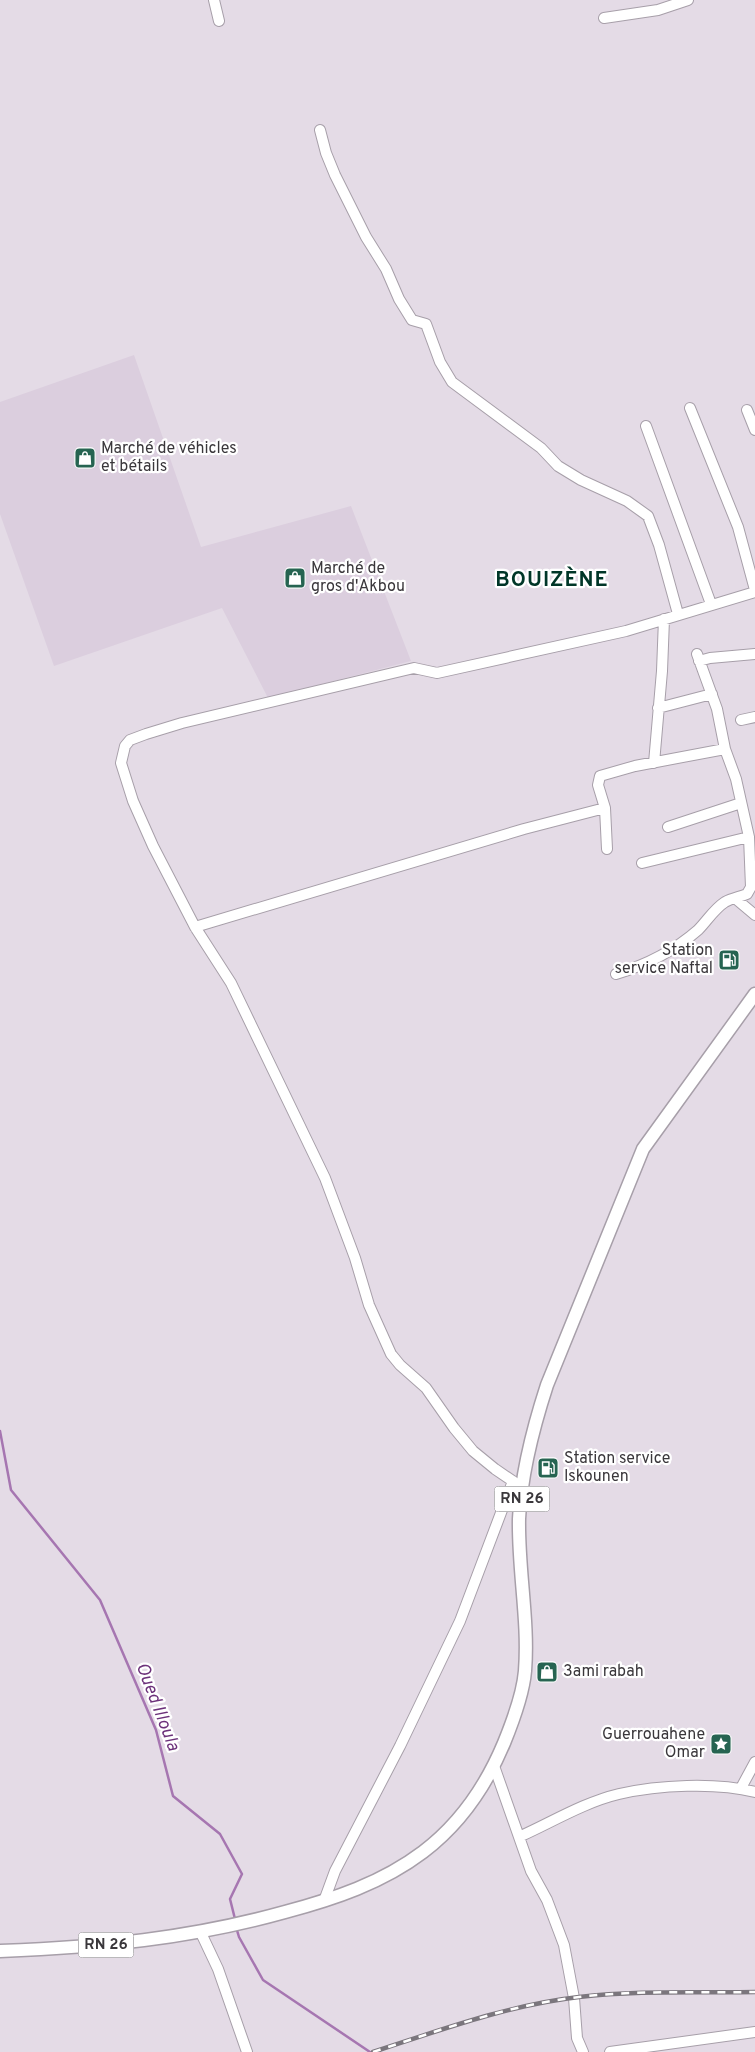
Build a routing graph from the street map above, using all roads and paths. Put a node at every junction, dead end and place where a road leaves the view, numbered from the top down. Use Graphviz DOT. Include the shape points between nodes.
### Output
graph roads {
  1 [pos="214,0"];
  2 [pos="688,0"];
  3 [pos="604,18"];
  4 [pos="219,21"];
  5 [pos="320,130"];
  6 [pos="690,408"];
  7 [pos="747,410"];
  8 [pos="646,426"];
  9 [pos="755,430"];
  10 [pos="755,591"];
  11 [pos="711,604"];
  12 [pos="678,614"];
  13 [pos="664,619"];
  14 [pos="755,654"];
  15 [pos="712,694"];
  16 [pos="658,708"];
  17 [pos="755,717"];
  18 [pos="741,720"];
  19 [pos="725,749"];
  20 [pos="654,763"];
  21 [pos="741,803"];
  22 [pos="605,808"];
  23 [pos="668,827"];
  24 [pos="749,837"];
  25 [pos="607,849"];
  26 [pos="642,862"];
  27 [pos="736,899"];
  28 [pos="755,915"];
  29 [pos="195,927"];
  30 [pos="616,974"];
  31 [pos="755,994"];
  32 [pos="518,1484"];
  33 [pos="755,1762"];
  34 [pos="494,1766"];
  35 [pos="741,1788"];
  36 [pos="755,1792"];
  37 [pos="521,1836"];
  38 [pos="324,1901"];
  39 [pos="206,1932"];
  40 [pos="0,1951"];
  41 [pos="755,2032"];
  42 [pos="247,2052"];
  43 [pos="583,2052"];
  44 [pos="610,2052"];
  1 -- 4 [label="street"];
  2 -- 3 [label="street" via="658,10"];
  5 -- 12 [label="street" via="326,153 366,238 412,320 426,324 440,362 452,382 541,448 558,466 627,501 648,516"];
  6 -- 10 [label="street" via="738,527"];
  7 -- 9 [label="street"];
  8 -- 11 [label="street"];
  10 -- 11 [label="street"];
  11 -- 12 [label="street"];
  12 -- 13 [label="street"];
  13 -- 16 [label="street"];
  13 -- 29 [label="street" via="626,631 437,673 414,668 182,724 130,740 122,753 124,775 152,846"];
  14 -- 15 [label="street" via="698,658"];
  15 -- 16 [label="street"];
  15 -- 19 [label="street"];
  16 -- 20 [label="street"];
  17 -- 18 [label="street"];
  19 -- 20 [label="street"];
  19 -- 21 [label="street"];
  20 -- 22 [label="street" via="600,776 598,785"];
  21 -- 23 [label="street"];
  21 -- 24 [label="street"];
  22 -- 25 [label="street"];
  22 -- 29 [label="street"];
  24 -- 26 [label="street"];
  24 -- 27 [label="street" via="751,887 747,894"];
  27 -- 28 [label="street"];
  27 -- 30 [label="street" via="718,907 697,930 661,956 641,967"];
  29 -- 32 [label="street" via="231,983 325,1178 369,1305 391,1354 426,1388 473,1450"];
  31 -- 32 [label="main road, RN 26" via="652,1133 632,1172 547,1386"];
  32 -- 34 [label="main road, RN 26" via="525,1671 518,1701"];
  32 -- 38 [label="street" via="460,1621 335,1871"];
  33 -- 35 [label="street"];
  34 -- 37 [label="street"];
  34 -- 38 [label="main road, RN 26" via="467,1810 423,1853 383,1878"];
  35 -- 36 [label="street"];
  35 -- 37 [label="street" via="692,1787 618,1794"];
  37 -- 43 [label="street" via="531,1871 547,1900 564,1945 574,1998 577,2038"];
  38 -- 39 [label="main road, RN 26"];
  39 -- 40 [label="main road, RN 26" via="122,1944"];
  39 -- 42 [label="street"];
  41 -- 44 [label="street"];
}
